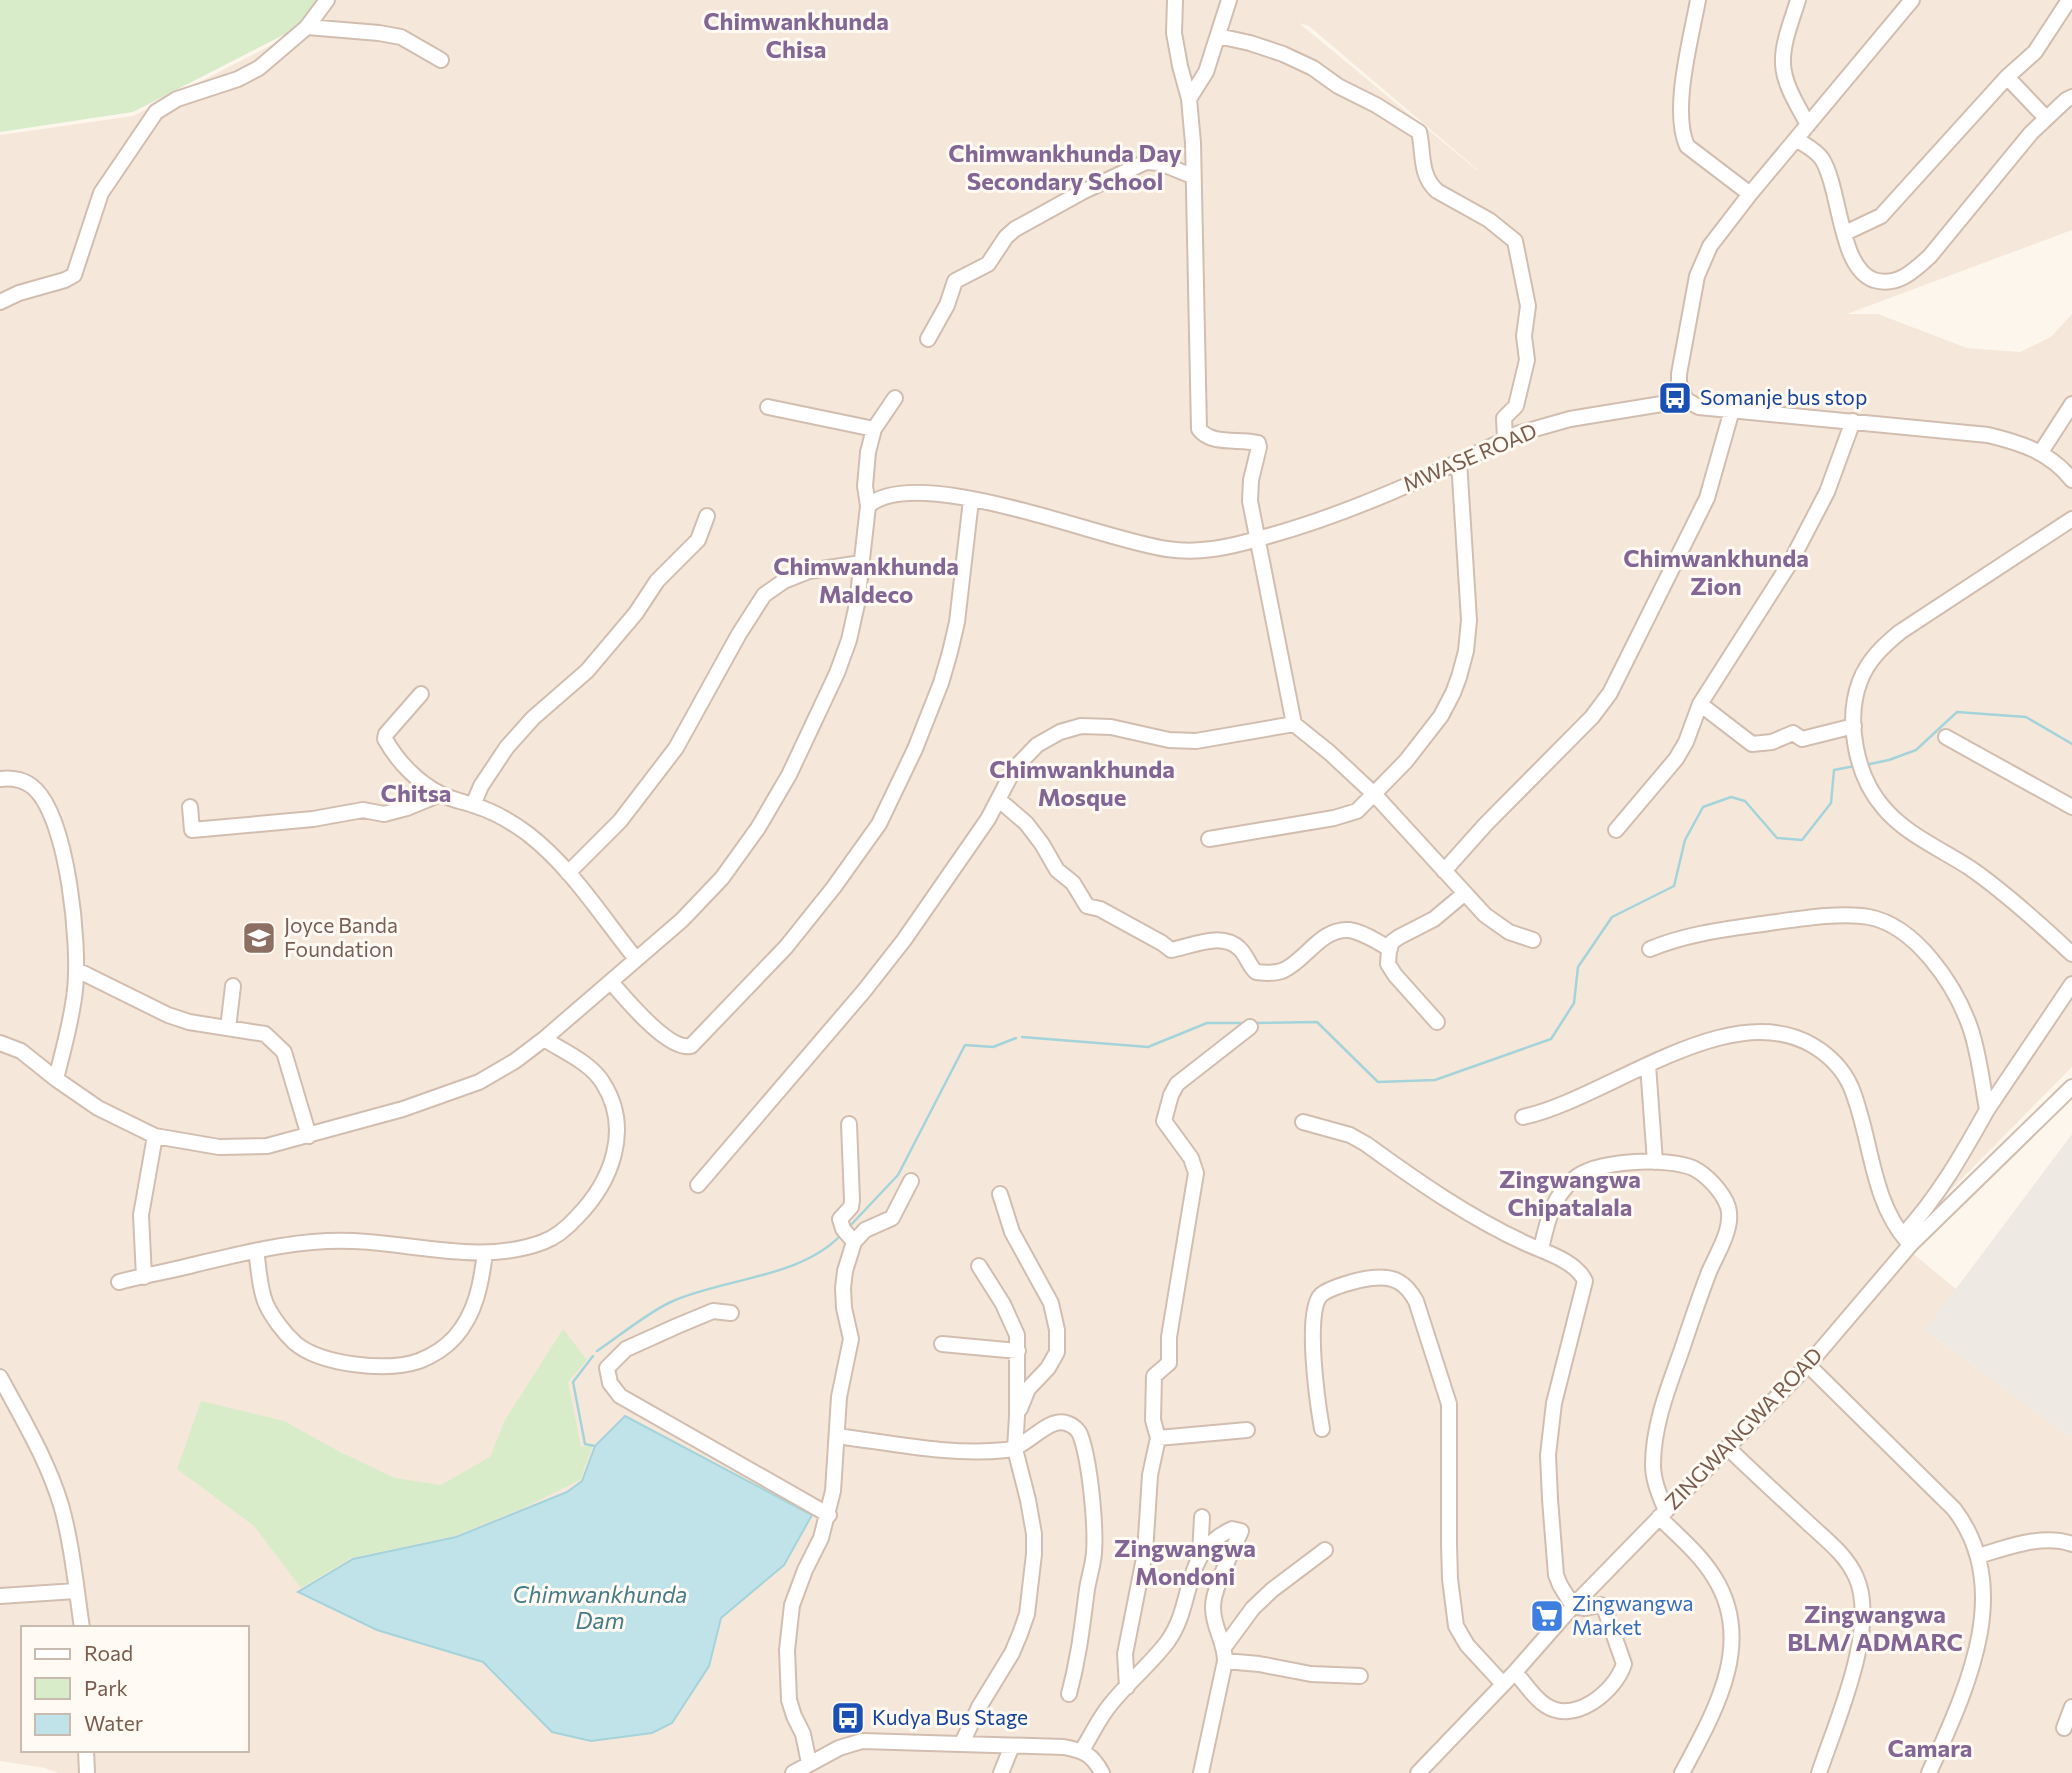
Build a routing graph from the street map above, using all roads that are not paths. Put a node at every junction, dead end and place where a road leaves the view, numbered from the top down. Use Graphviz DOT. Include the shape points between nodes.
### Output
graph roads {
  1 [pos="327,0"];
  2 [pos="1175,0"];
  3 [pos="1229,0"];
  4 [pos="1698,0"];
  5 [pos="1798,0"];
  6 [pos="1912,0"];
  7 [pos="2069,0"];
  8 [pos="307,27"];
  9 [pos="1218,36"];
  10 [pos="441,60"];
  11 [pos="2007,77"];
  12 [pos="2072,97"];
  13 [pos="1189,99"];
  14 [pos="2046,118"];
  15 [pos="1808,125"];
  16 [pos="1796,139"];
  17 [pos="1192,176"];
  18 [pos="1750,194"];
  19 [pos="1845,233"];
  20 [pos="0,302"];
  21 [pos="928,339"];
  22 [pos="895,398"];
  23 [pos="1686,401"];
  24 [pos="2072,404"];
  25 [pos="768,407"];
  26 [pos="1732,410"];
  27 [pos="1853,421"];
  28 [pos="874,429"];
  29 [pos="1505,440"];
  30 [pos="2041,452"];
  31 [pos="1459,461"];
  32 [pos="2072,480"];
  33 [pos="971,500"];
  34 [pos="868,506"];
  35 [pos="707,516"];
  36 [pos="2072,519"];
  37 [pos="1258,539"];
  38 [pos="861,563"];
  39 [pos="421,694"];
  40 [pos="1700,704"];
  41 [pos="1294,724"];
  42 [pos="1854,726"];
  43 [pos="1947,737"];
  44 [pos="0,779"];
  45 [pos="441,794"];
  46 [pos="1374,795"];
  47 [pos="999,800"];
  48 [pos="473,805"];
  49 [pos="190,807"];
  50 [pos="2072,807"];
  51 [pos="1616,830"];
  52 [pos="1209,839"];
  53 [pos="1444,871"];
  54 [pos="568,873"];
  55 [pos="1465,893"];
  56 [pos="1533,940"];
  57 [pos="1390,949"];
  58 [pos="1650,949"];
  59 [pos="2072,954"];
  60 [pos="636,959"];
  61 [pos="77,970"];
  62 [pos="611,982"];
  63 [pos="2072,984"];
  64 [pos="233,986"];
  65 [pos="1437,1022"];
  66 [pos="1250,1027"];
  67 [pos="228,1028"];
  68 [pos="544,1039"];
  69 [pos="0,1043"];
  70 [pos="1648,1065"];
  71 [pos="56,1079"];
  72 [pos="2072,1087"];
  73 [pos="1987,1110"];
  74 [pos="1523,1117"];
  75 [pos="1303,1122"];
  76 [pos="849,1124"];
  77 [pos="155,1136"];
  78 [pos="309,1136"];
  79 [pos="1655,1162"];
  80 [pos="911,1181"];
  81 [pos="698,1185"];
  82 [pos="1000,1194"];
  83 [pos="1907,1240"];
  84 [pos="854,1242"];
  85 [pos="1541,1249"];
  86 [pos="256,1251"];
  87 [pos="485,1253"];
  88 [pos="979,1266"];
  89 [pos="144,1277"];
  90 [pos="120,1282"];
  91 [pos="731,1313"];
  92 [pos="942,1344"];
  93 [pos="1018,1351"];
  94 [pos="1808,1365"];
  95 [pos="0,1377"];
  96 [pos="6,1400"];
  97 [pos="1017,1416"];
  98 [pos="1322,1429"];
  99 [pos="1247,1430"];
  100 [pos="837,1436"];
  101 [pos="1157,1438"];
  102 [pos="1728,1448"];
  103 [pos="1015,1449"];
  104 [pos="1663,1514"];
  105 [pos="829,1515"];
  106 [pos="1202,1517"];
  107 [pos="2072,1544"];
  108 [pos="1325,1550"];
  109 [pos="1200,1555"];
  110 [pos="1978,1556"];
  111 [pos="1191,1586"];
  112 [pos="76,1591"];
  113 [pos="0,1596"];
  114 [pos="1573,1606"];
  115 [pos="1214,1615"];
  116 [pos="82,1626"];
  117 [pos="1226,1650"];
  118 [pos="1515,1672"];
  119 [pos="1360,1676"];
  120 [pos="1503,1684"];
  121 [pos="1127,1687"];
  122 [pos="1069,1694"];
  123 [pos="2072,1707"];
  124 [pos="2064,1728"];
  125 [pos="962,1744"];
  126 [pos="1012,1746"];
  127 [pos="1082,1751"];
  128 [pos="86,1752"];
  129 [pos="809,1763"];
  130 [pos="87,1773"];
  131 [pos="793,1773"];
  132 [pos="1002,1773"];
  133 [pos="1102,1773"];
  134 [pos="1201,1773"];
  135 [pos="1418,1773"];
  136 [pos="1682,1773"];
  137 [pos="1819,1773"];
  138 [pos="1930,1773"];
  1 -- 8 [label="street"];
  2 -- 13 [label="street" via="1176,48"];
  3 -- 9 [label="street"];
  4 -- 18 [label="street" via="1686,67 1682,134 1688,146"];
  5 -- 15 [label="street" via="1783,66"];
  6 -- 15 [label="street"];
  7 -- 11 [label="street" via="2035,52"];
  8 -- 10 [label="street" via="401,37"];
  8 -- 20 [label="street" via="259,68 177,99 156,112 102,193 74,275"];
  9 -- 13 [label="street" via="1200,85"];
  9 -- 29 [label="street" via="1293,58 1419,132 1430,185 1515,241 1528,306 1527,360 1516,406 1504,418"];
  11 -- 14 [label="street"];
  11 -- 19 [label="street" via="1881,216"];
  12 -- 14 [label="street"];
  13 -- 17 [label="street"];
  14 -- 19 [label="street" via="1911,274 1882,282 1869,278 1849,255"];
  15 -- 16 [label="street"];
  16 -- 18 [label="street"];
  16 -- 19 [label="street" via="1824,163"];
  17 -- 21 [label="street" via="1146,162 1015,229 988,264 955,281"];
  17 -- 37 [label="street" via="1199,429 1220,440 1258,443 1250,487"];
  18 -- 23 [label="street" via="1710,246 1697,276 1679,374"];
  22 -- 28 [label="street"];
  23 -- 26 [label="street, MWASE ROAD"];
  23 -- 29 [label="street, MWASE ROAD" via="1570,419"];
  24 -- 30 [label="street"];
  25 -- 28 [label="street"];
  26 -- 27 [label="street, MWASE ROAD"];
  26 -- 53 [label="street" via="1707,498 1610,693"];
  27 -- 30 [label="street, MWASE ROAD" via="1988,435"];
  27 -- 40 [label="street" via="1809,528"];
  28 -- 34 [label="street" via="865,468"];
  29 -- 31 [label="street, MWASE ROAD"];
  30 -- 32 [label="street, MWASE ROAD"];
  31 -- 37 [label="street, MWASE ROAD" via="1324,520"];
  31 -- 46 [label="street" via="1469,591 1466,651 1441,716"];
  33 -- 34 [label="street, MWASE ROAD" via="911,493 886,496"];
  33 -- 37 [label="street, MWASE ROAD" via="1166,549 1208,551"];
  33 -- 62 [label="street" via="957,622 941,683 878,824 834,887 786,947 691,1046 673,1042 639,1014"];
  34 -- 38 [label="street"];
  35 -- 48 [label="street" via="698,541 657,581 587,671 507,747"];
  36 -- 42 [label="street" via="1879,650 1859,682"];
  37 -- 41 [label="street"];
  38 -- 54 [label="street" via="808,571 764,595 676,748 620,821"];
  38 -- 60 [label="street" via="849,640 789,775 722,877 682,920"];
  39 -- 45 [label="street" via="385,738 401,762"];
  40 -- 42 [label="street" via="1752,744 1793,733 1802,738"];
  40 -- 51 [label="street" via="1676,758"];
  41 -- 46 [label="street"];
  41 -- 47 [label="street" via="1189,741 1081,726 1060,732 1030,752 1014,769"];
  42 -- 59 [label="street" via="1861,768 1882,807 2002,892"];
  43 -- 50 [label="street"];
  44 -- 61 [label="street" via="30,785 43,798 54,824 70,891"];
  45 -- 48 [label="street"];
  45 -- 49 [label="street" via="384,814 363,810 214,830 192,831"];
  46 -- 52 [label="street" via="1348,815"];
  46 -- 53 [label="street"];
  47 -- 57 [label="street" via="1026,823 1087,906 1171,950 1203,941 1231,943 1242,950 1256,972 1267,974 1284,970 1340,930 1356,932"];
  47 -- 81 [label="street" via="974,842 864,991"];
  48 -- 54 [label="street" via="526,832"];
  53 -- 55 [label="street"];
  54 -- 60 [label="street"];
  55 -- 56 [label="street" via="1499,927"];
  55 -- 57 [label="street" via="1434,919 1392,942"];
  57 -- 65 [label="street" via="1388,964 1395,975"];
  58 -- 73 [label="street" via="1697,933 1799,919 1872,918 1898,929 1941,971 1958,999 1970,1027"];
  60 -- 62 [label="street"];
  61 -- 67 [label="street" via="169,1015"];
  61 -- 71 [label="street"];
  62 -- 68 [label="street"];
  63 -- 73 [label="street"];
  64 -- 67 [label="street"];
  66 -- 101 [label="street" via="1177,1084 1164,1117 1196,1173 1169,1337 1170,1363 1154,1376"];
  67 -- 78 [label="street" via="265,1034 284,1052"];
  68 -- 78 [label="street" via="479,1082"];
  68 -- 87 [label="street" via="603,1082 617,1130 612,1164 603,1185 566,1228 543,1242"];
  69 -- 71 [label="street" via="21,1051"];
  70 -- 74 [label="street" via="1548,1111"];
  70 -- 79 [label="street"];
  70 -- 83 [label="street" via="1759,1030 1791,1035 1822,1050 1850,1086 1885,1207"];
  71 -- 77 [label="street" via="98,1108"];
  72 -- 83 [label="street, ZINGWANGWA ROAD"];
  73 -- 83 [label="street"];
  75 -- 85 [label="street" via="1350,1135 1484,1223"];
  76 -- 84 [label="street" via="852,1200 840,1219"];
  77 -- 78 [label="street" via="254,1148"];
  77 -- 89 [label="street" via="141,1215"];
  79 -- 85 [label="street" via="1603,1167 1574,1179 1553,1205"];
  79 -- 104 [label="street" via="1700,1173 1718,1189 1729,1216 1659,1423 1653,1465"];
  80 -- 84 [label="street" via="892,1218 865,1230"];
  82 -- 97 [label="street" via="1012,1233 1052,1303 1057,1330 1057,1352 1028,1389"];
  83 -- 94 [label="street, ZINGWANGWA ROAD"];
  84 -- 100 [label="street" via="843,1288 851,1339 838,1397"];
  85 -- 114 [label="street" via="1576,1269 1585,1287 1554,1404 1548,1455 1556,1575"];
  86 -- 87 [label="street" via="328,1241"];
  86 -- 87 [label="street" via="266,1304 295,1342 326,1359 393,1366 418,1362 454,1338 477,1299"];
  86 -- 89 [label="street"];
  88 -- 93 [label="street" via="1010,1318"];
  89 -- 90 [label="street"];
  91 -- 105 [label="street" via="713,1311 626,1349 607,1368 610,1383 620,1396"];
  92 -- 93 [label="street"];
  93 -- 97 [label="street"];
  94 -- 102 [label="street, ZINGWANGWA ROAD"];
  94 -- 110 [label="street" via="1954,1509 1970,1532"];
  95 -- 96 [label="street"];
  96 -- 112 [label="street" via="37,1446 60,1504"];
  97 -- 103 [label="street"];
  98 -- 120 [label="street" via="1313,1366 1318,1300 1366,1278 1402,1282 1416,1301 1449,1404 1450,1579 1456,1626"];
  99 -- 101 [label="street"];
  100 -- 103 [label="street" via="951,1450"];
  100 -- 105 [label="street"];
  101 -- 121 [label="street" via="1145,1553 1125,1654"];
  102 -- 104 [label="street, ZINGWANGWA ROAD"];
  102 -- 137 [label="street" via="1837,1550 1861,1591 1864,1611 1856,1660"];
  103 -- 122 [label="street" via="1058,1422 1070,1424 1081,1437 1094,1552"];
  103 -- 125 [label="street" via="1034,1534 1027,1614 1012,1653"];
  104 -- 114 [label="street, ZINGWANGWA ROAD"];
  104 -- 136 [label="street" via="1714,1577 1732,1628 1728,1675"];
  105 -- 129 [label="street" via="796,1591 787,1650 789,1700"];
  106 -- 109 [label="street"];
  107 -- 110 [label="street" via="2021,1544"];
  108 -- 117 [label="street" via="1253,1608"];
  109 -- 111 [label="street"];
  109 -- 115 [label="street" via="1224,1533 1241,1531 1214,1592"];
  110 -- 138 [label="street" via="1983,1598 1980,1633 1966,1685"];
  111 -- 115 [label="street"];
  111 -- 121 [label="street" via="1169,1640"];
  112 -- 113 [label="street"];
  112 -- 116 [label="street"];
  114 -- 118 [label="street, ZINGWANGWA ROAD"];
  114 -- 118 [label="street" via="1604,1607 1623,1657 1622,1672 1612,1685 1581,1708 1552,1709"];
  115 -- 117 [label="street"];
  117 -- 119 [label="street" via="1255,1664 1311,1674"];
  117 -- 134 [label="street"];
  118 -- 120 [label="street, ZINGWANGWA ROAD"];
  120 -- 135 [label="street, ZINGWANGWA ROAD"];
  121 -- 127 [label="street" via="1110,1705"];
  123 -- 124 [label="street"];
  125 -- 126 [label="street"];
  125 -- 129 [label="street" via="862,1741"];
  126 -- 127 [label="street"];
  126 -- 132 [label="street"];
  127 -- 133 [label="street"];
  128 -- 130 [label="street"];
  129 -- 131 [label="street"];
}
